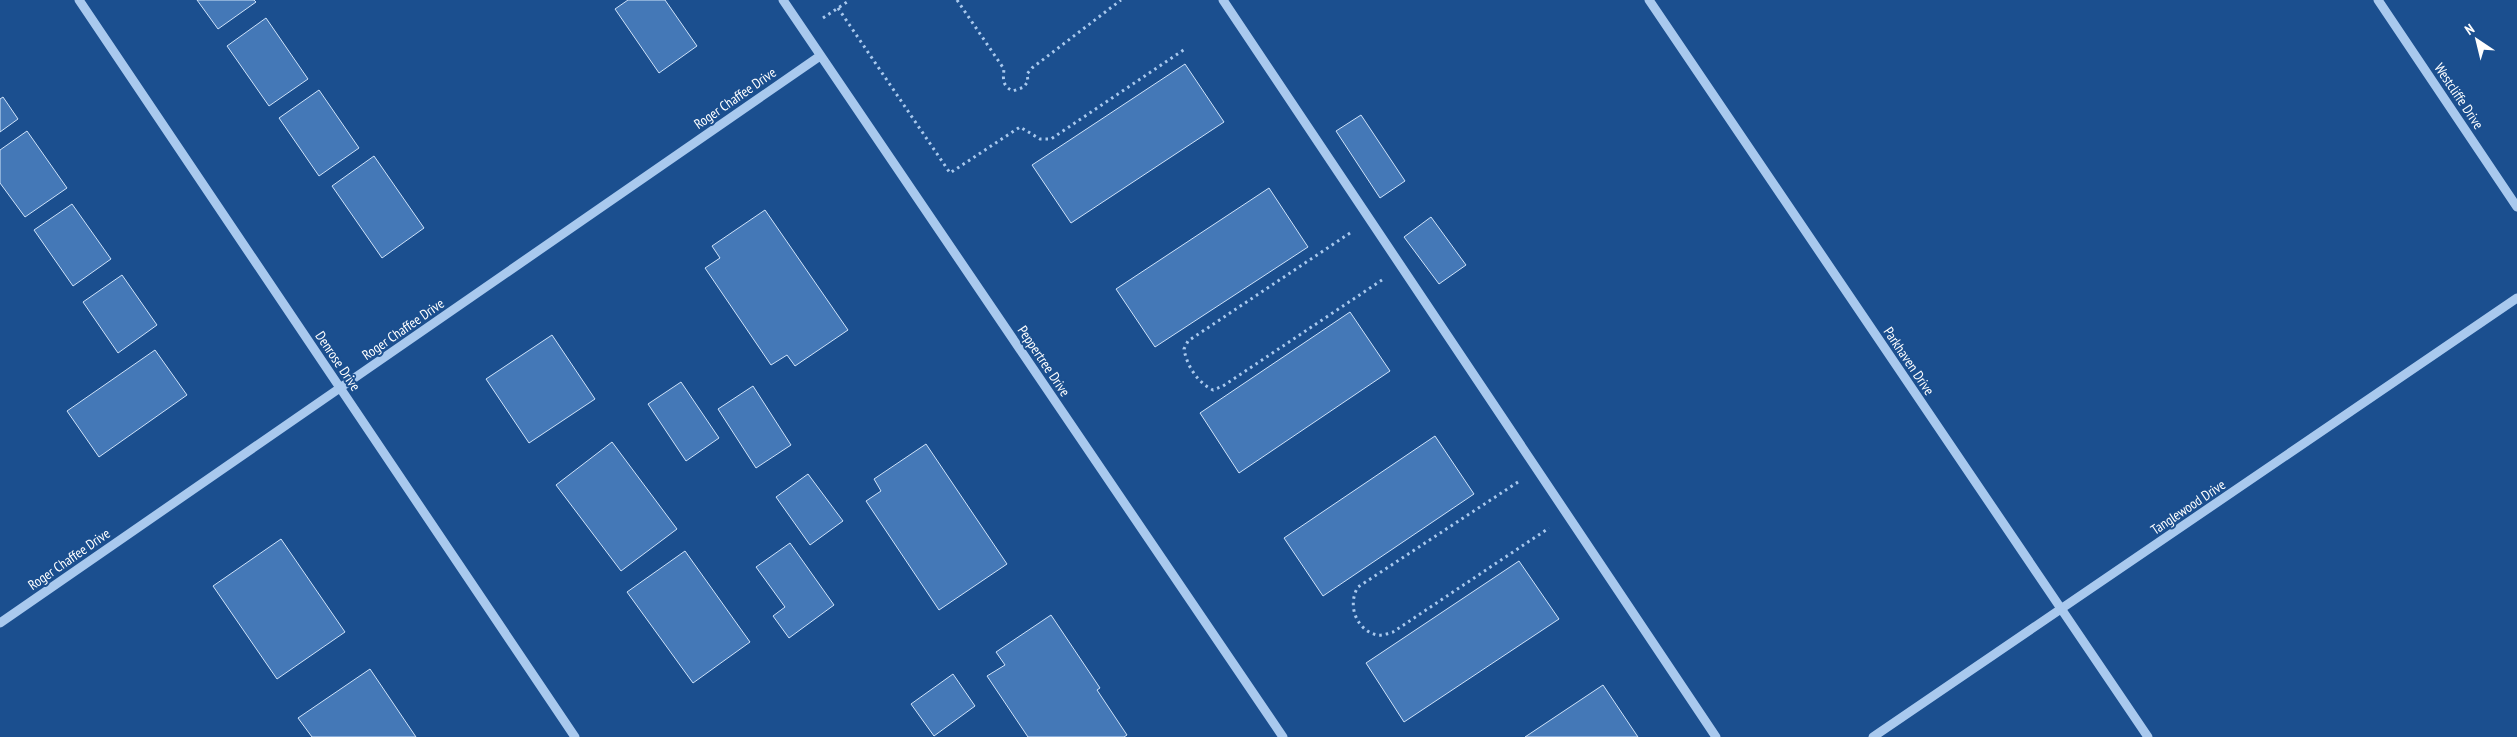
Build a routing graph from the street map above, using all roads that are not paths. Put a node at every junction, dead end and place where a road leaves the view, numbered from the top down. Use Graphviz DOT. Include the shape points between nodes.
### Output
graph roads {
  1 [pos="79,0"];
  2 [pos="783,0"];
  3 [pos="1223,0"];
  4 [pos="1648,0"];
  5 [pos="2378,0"];
  6 [pos="820,56"];
  7 [pos="2517,206"];
  8 [pos="2517,298"];
  9 [pos="340,389"];
  10 [pos="2062,610"];
  11 [pos="0,623"];
  12 [pos="574,737"];
  13 [pos="1283,737"];
  14 [pos="1716,737"];
  15 [pos="1873,737"];
  16 [pos="2148,737"];
  1 -- 9 [label="street, Denrose Drive"];
  2 -- 6 [label="street, Peppertree Drive"];
  3 -- 14 [label="street"];
  4 -- 10 [label="street, Parkhaven Drive"];
  5 -- 7 [label="street, Westcliffe Drive"];
  6 -- 9 [label="street, Roger Chaffee Drive"];
  6 -- 13 [label="street, Peppertree Drive"];
  8 -- 10 [label="street, Tanglewood Drive"];
  9 -- 11 [label="street, Roger Chaffee Drive"];
  9 -- 12 [label="street, Denrose Drive"];
  10 -- 15 [label="street, Tanglewood Drive"];
  10 -- 16 [label="street, Parkhaven Drive"];
}
